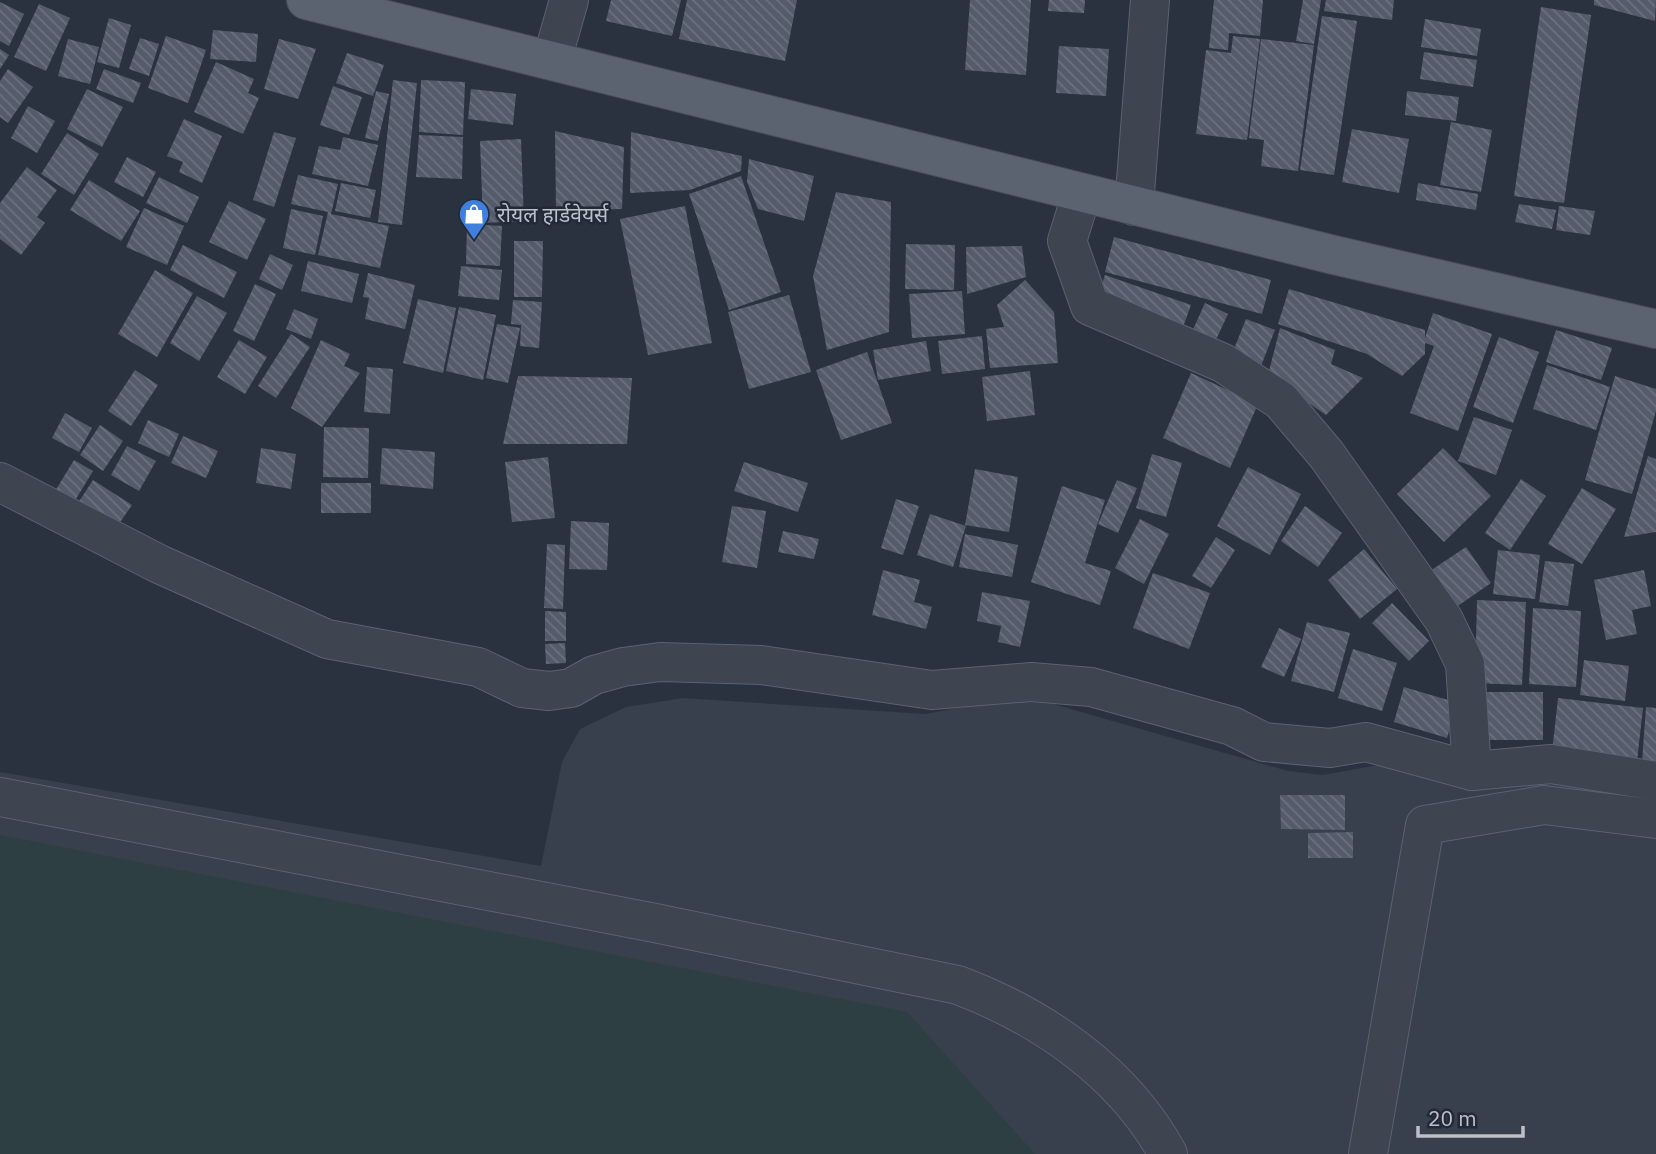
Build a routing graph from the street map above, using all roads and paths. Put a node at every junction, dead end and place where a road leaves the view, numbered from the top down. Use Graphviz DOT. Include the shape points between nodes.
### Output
graph roads {
  1 [pos="306,0"];
  2 [pos="569,0"];
  3 [pos="1150,0"];
  4 [pos="384,10"];
  5 [pos="552,60"];
  6 [pos="1082,193"];
  7 [pos="1134,206"];
  8 [pos="1656,330"];
  9 [pos="0,482"];
  10 [pos="1472,771"];
  11 [pos="1656,781"];
  12 [pos="0,797"];
  13 [pos="1656,819"];
  14 [pos="1168,1154"];
  15 [pos="1368,1154"];
  1 -- 4 [label="main road"];
  2 -- 5 [label="street"];
  3 -- 7 [label="street"];
  4 -- 5 [label="main road"];
  5 -- 6 [label="main road"];
  6 -- 7 [label="main road"];
  6 -- 10 [label="street" via="1068,241 1090,306 1223,363 1281,401 1326,454 1444,620 1465,664"];
  7 -- 8 [label="main road"];
  9 -- 10 [label="street" via="159,564 327,639 478,667 522,688 571,688 623,667 660,662 761,665 932,690 1031,682 1091,687 1231,726 1264,742 1330,748 1366,742"];
  10 -- 11 [label="street" via="1551,764"];
  12 -- 14 [label="street" via="958,985 1054,1031 1131,1103"];
  13 -- 15 [label="street" via="1544,805 1425,825"];
}
